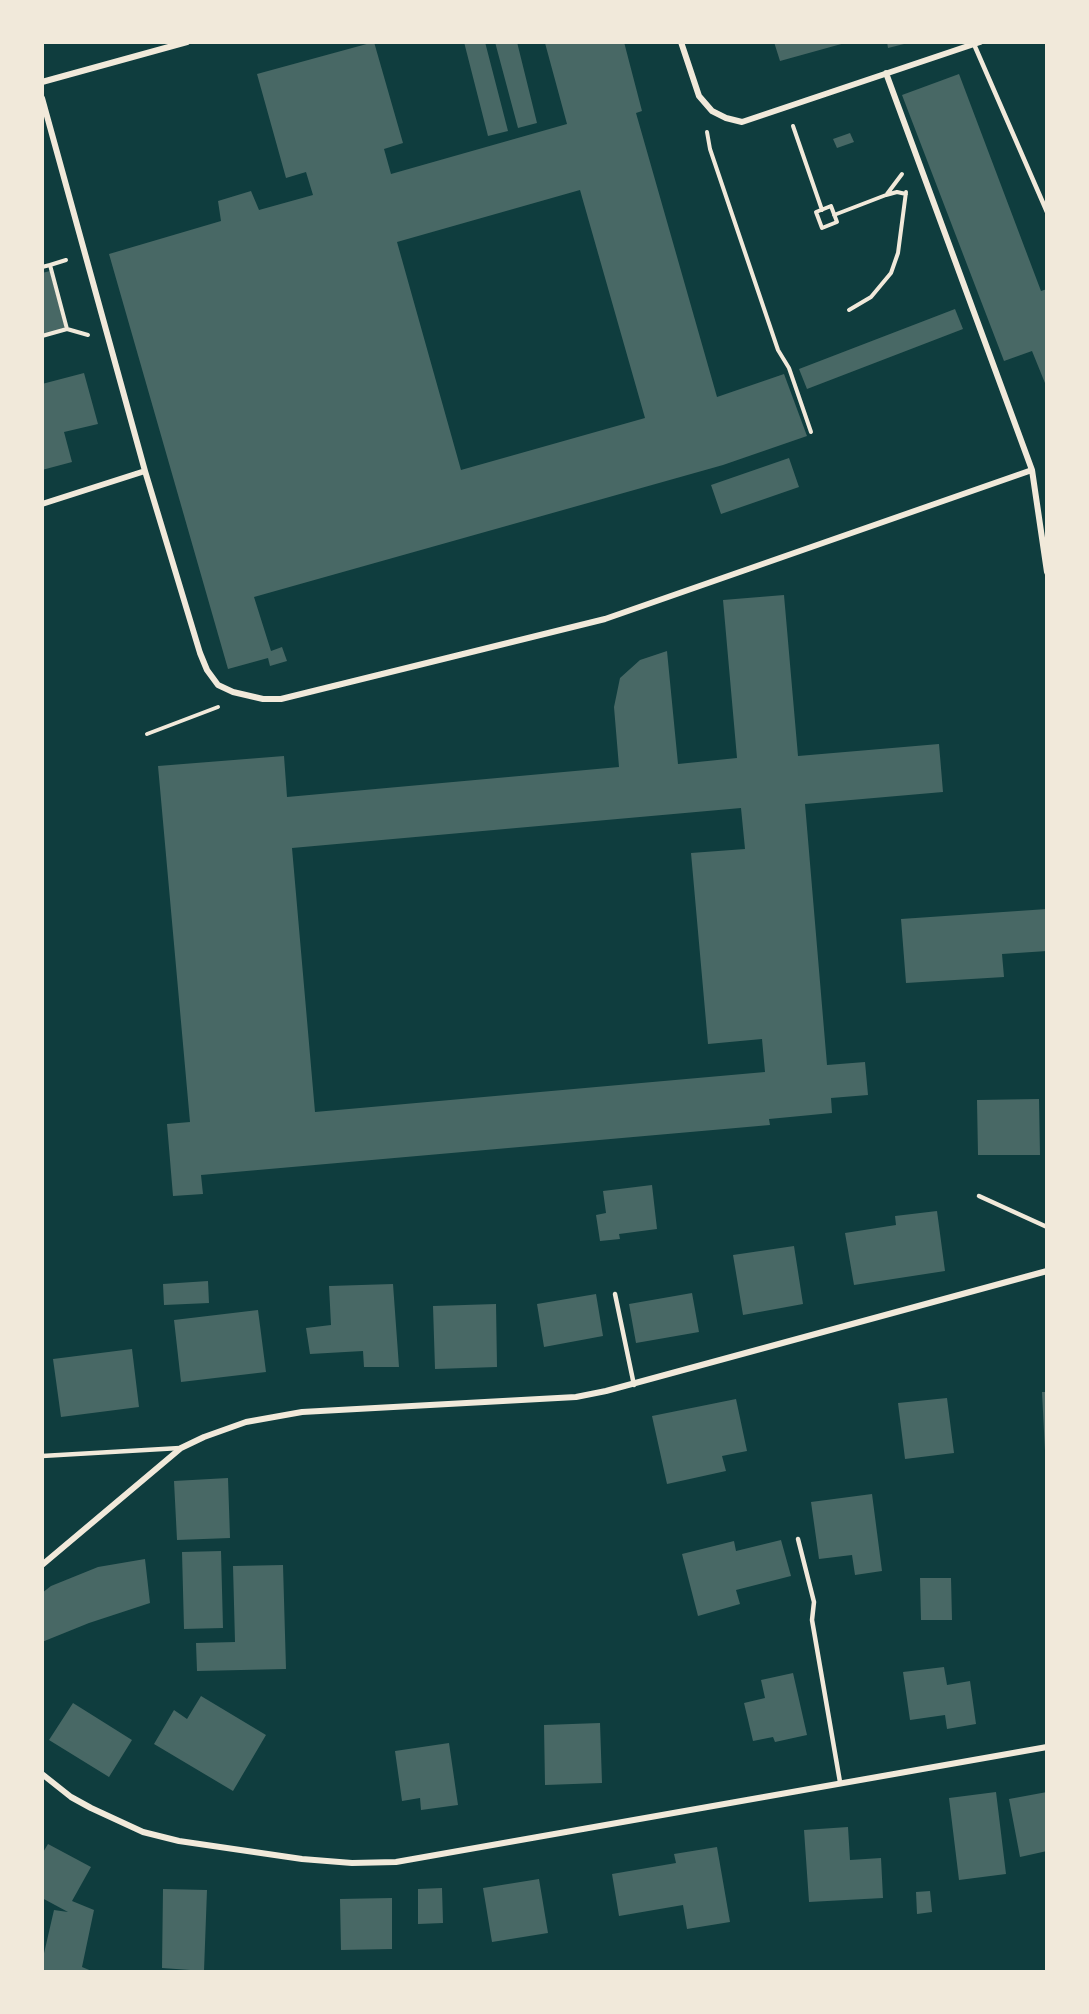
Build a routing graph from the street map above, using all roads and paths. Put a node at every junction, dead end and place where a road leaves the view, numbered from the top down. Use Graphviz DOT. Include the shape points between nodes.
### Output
graph roads {
  1 [pos="187,42"];
  2 [pos="681,42"];
  3 [pos="976,43"];
  4 [pos="886,73"];
  5 [pos="42,82"];
  6 [pos="699,96"];
  7 [pos="42,98"];
  8 [pos="786,108"];
  9 [pos="822,210"];
  10 [pos="1047,212"];
  11 [pos="834,216"];
  12 [pos="84,255"];
  13 [pos="50,265"];
  14 [pos="42,267"];
  15 [pos="849,310"];
  16 [pos="67,329"];
  17 [pos="42,336"];
  18 [pos="108,341"];
  19 [pos="811,432"];
  20 [pos="1032,470"];
  21 [pos="145,471"];
  22 [pos="42,504"];
  23 [pos="1047,572"];
  24 [pos="247,696"];
  25 [pos="147,734"];
  26 [pos="980,1197"];
  27 [pos="1047,1227"];
  28 [pos="1047,1271"];
  29 [pos="615,1294"];
  30 [pos="634,1385"];
  31 [pos="181,1448"];
  32 [pos="42,1456"];
  33 [pos="798,1539"];
  34 [pos="42,1565"];
  35 [pos="1047,1746"];
  36 [pos="42,1774"];
  37 [pos="840,1782"];
  1 -- 5 [label="street"];
  2 -- 6 [label="street"];
  3 -- 4 [label="street"];
  3 -- 10 [label="lane"];
  4 -- 8 [label="street"];
  4 -- 20 [label="street"];
  6 -- 8 [label="street" via="712,111 742,122"];
  6 -- 19 [label="path" via="710,149 778,350 789,368"];
  7 -- 12 [label="street"];
  8 -- 9 [label="path"];
  9 -- 11 [label="path" via="831,206"];
  9 -- 11 [label="path" via="816,212 822,228 837,222"];
  11 -- 15 [label="path" via="886,195 906,194 898,253 891,273 872,297"];
  12 -- 13 [label="path"];
  12 -- 18 [label="street"];
  13 -- 14 [label="path"];
  13 -- 16 [label="path"];
  16 -- 17 [label="path"];
  16 -- 18 [label="path"];
  18 -- 21 [label="street"];
  20 -- 23 [label="street"];
  20 -- 24 [label="street" via="604,619 281,699"];
  21 -- 22 [label="street"];
  21 -- 24 [label="street" via="207,670 218,684"];
  24 -- 25 [label="path"];
  26 -- 27 [label="lane"];
  28 -- 30 [label="street"];
  29 -- 30 [label="lane"];
  30 -- 31 [label="street" via="576,1396 302,1412 246,1422"];
  31 -- 32 [label="lane"];
  31 -- 34 [label="street"];
  33 -- 37 [label="lane" via="814,1602 812,1620"];
  35 -- 37 [label="street"];
  36 -- 37 [label="street" via="91,1809 143,1832 213,1847 352,1863 396,1862"];
}
